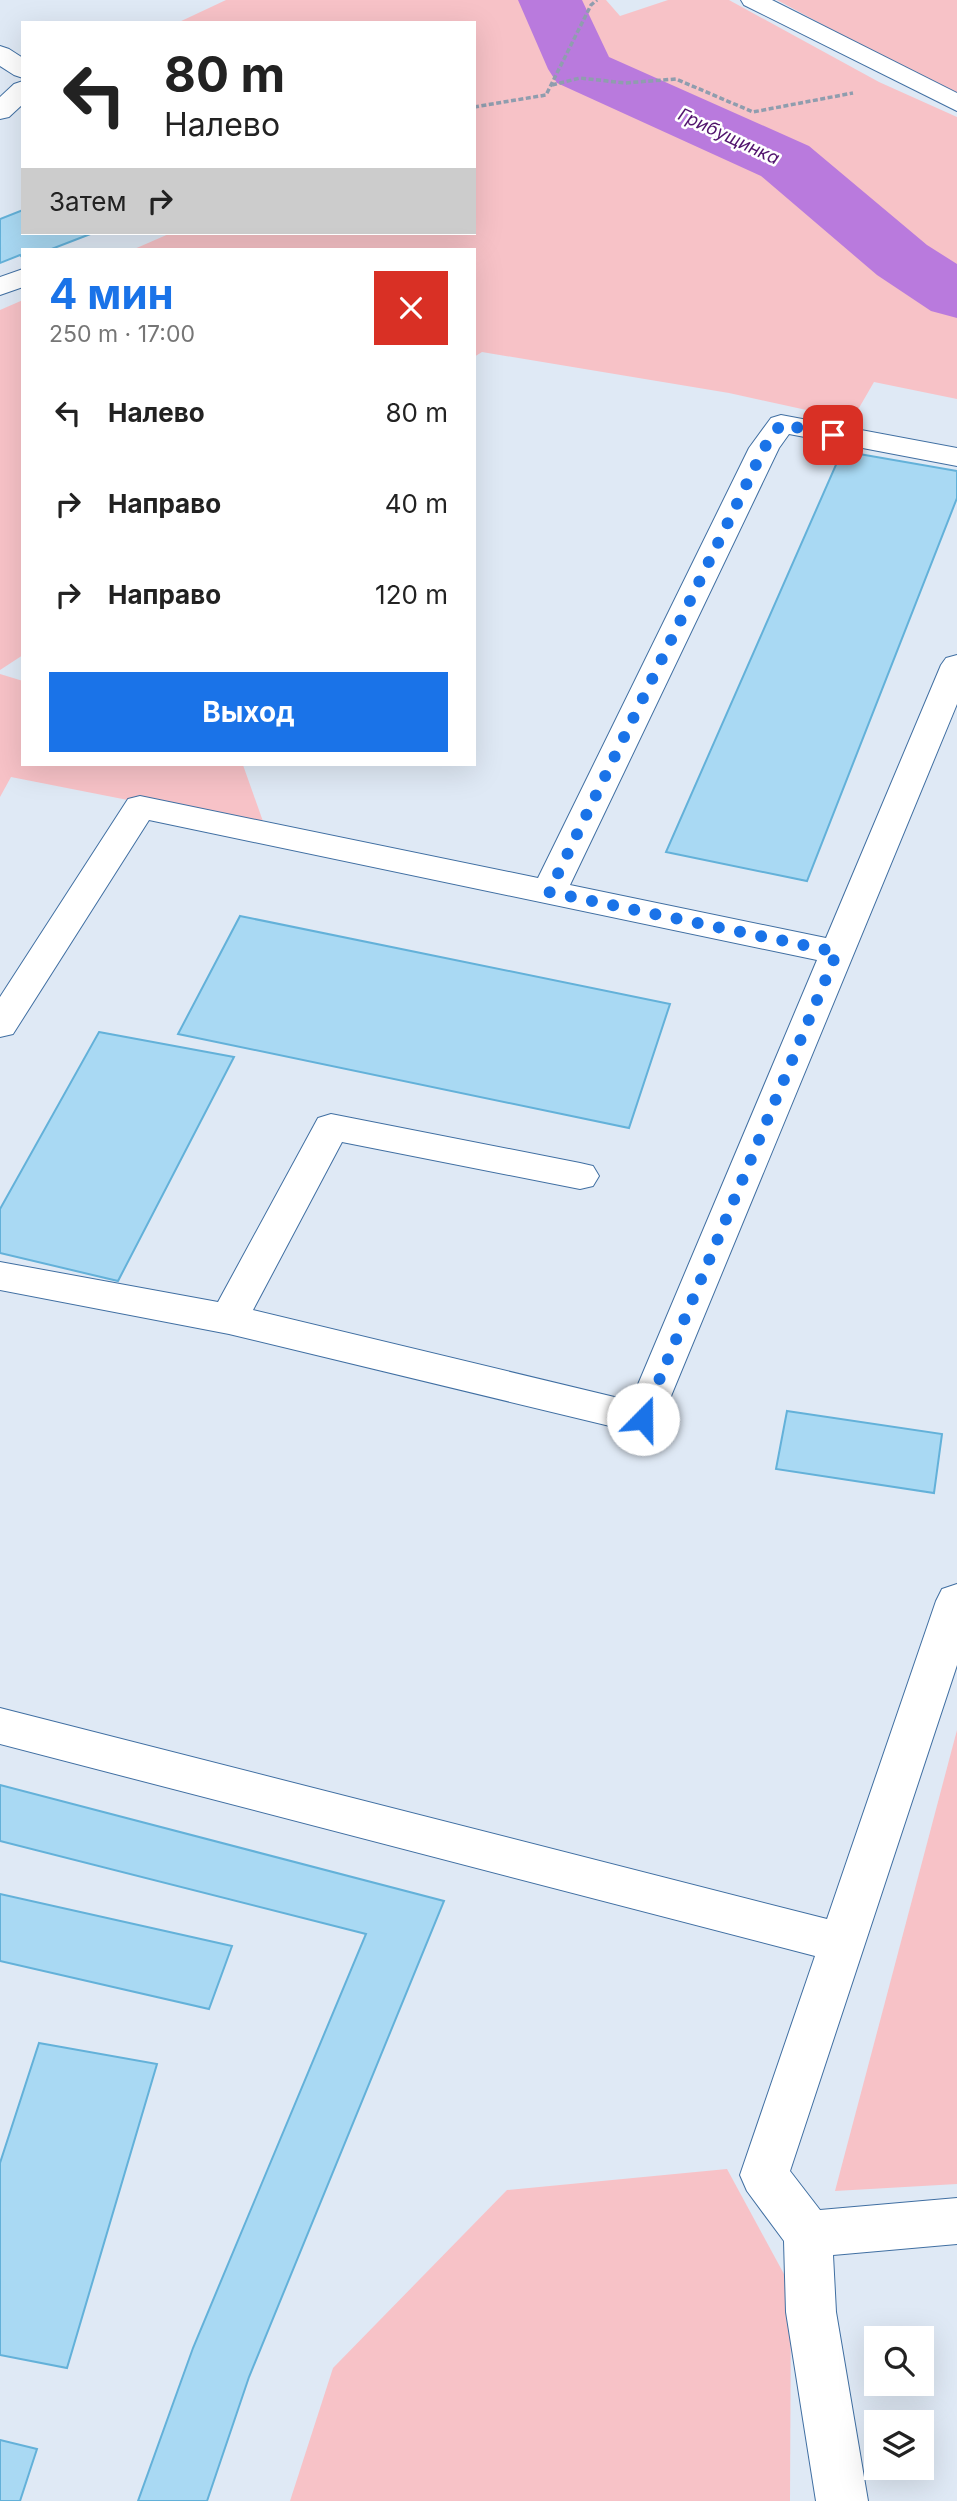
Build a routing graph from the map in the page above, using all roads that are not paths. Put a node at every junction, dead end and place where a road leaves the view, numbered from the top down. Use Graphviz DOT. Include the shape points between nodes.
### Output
graph roads {
  1 [pos="753,0"];
  2 [pos="0,54"];
  3 [pos="21,69"];
  4 [pos="21,91"];
  5 [pos="957,103"];
  6 [pos="0,111"];
  7 [pos="21,278"];
  8 [pos="0,287"];
  9 [pos="957,457"];
  10 [pos="957,665"];
  11 [pos="549,892"];
  12 [pos="837,952"];
  13 [pos="0,1025"];
  14 [pos="580,1176"];
  15 [pos="0,1276"];
  16 [pos="229,1319"];
  17 [pos="957,1601"];
  18 [pos="0,1726"];
  19 [pos="841,1943"];
  20 [pos="957,2221"];
  21 [pos="808,2234"];
  22 [pos="842,2501"];
  1 -- 5 [label="street"];
  2 -- 3 [label="street"];
  4 -- 6 [label="street"];
  7 -- 8 [label="street"];
  9 -- 11 [label="street" via="781,424 764,448"];
  10 -- 12 [label="street"];
  11 -- 12 [label="street"];
  11 -- 13 [label="street" via="140,807"];
  12 -- 16 [label="street" via="643,1419"];
  14 -- 16 [label="street" via="331,1127"];
  15 -- 16 [label="street"];
  17 -- 19 [label="street"];
  18 -- 19 [label="street"];
  19 -- 21 [label="street" via="764,2175"];
  20 -- 21 [label="street"];
  21 -- 22 [label="street" via="811,2312"];
}
